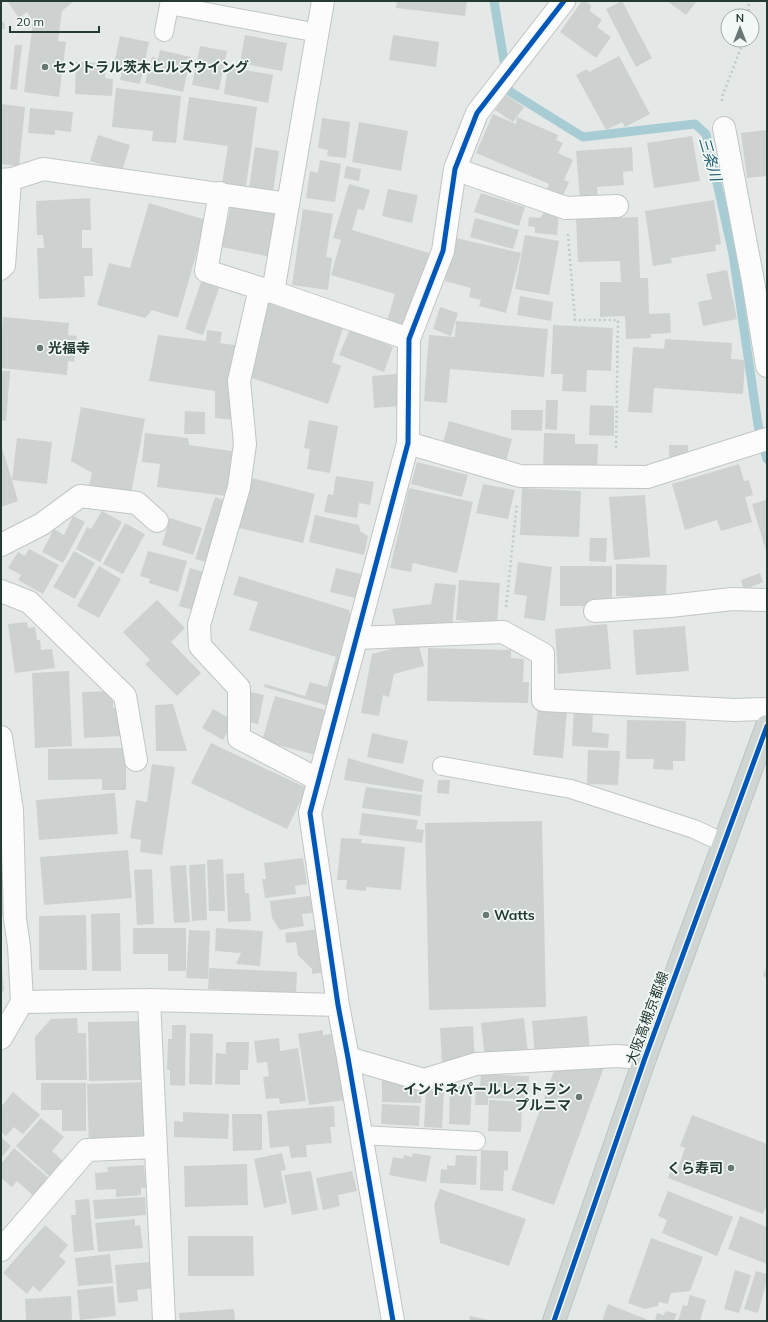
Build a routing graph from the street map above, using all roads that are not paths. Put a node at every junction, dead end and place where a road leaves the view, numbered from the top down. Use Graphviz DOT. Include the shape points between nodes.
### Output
graph roads {
  1 [pos="323,1"];
  2 [pos="564,1"];
  3 [pos="169,3"];
  4 [pos="164,32"];
  5 [pos="318,33"];
  6 [pos="724,128"];
  7 [pos="455,169"];
  8 [pos="7,180"];
  9 [pos="220,193"];
  10 [pos="288,204"];
  11 [pos="617,206"];
  12 [pos="1,271"];
  13 [pos="266,290"];
  14 [pos="409,339"];
  15 [pos="767,366"];
  16 [pos="767,440"];
  17 [pos="408,443"];
  18 [pos="157,521"];
  19 [pos="1,546"];
  20 [pos="1,591"];
  21 [pos="767,600"];
  22 [pos="595,611"];
  23 [pos="357,638"];
  24 [pos="767,709"];
  25 [pos="767,726"];
  26 [pos="1,737"];
  27 [pos="136,760"];
  28 [pos="442,766"];
  29 [pos="319,780"];
  30 [pos="724,843"];
  31 [pos="10,941"];
  32 [pos="150,1000"];
  33 [pos="22,1002"];
  34 [pos="338,1005"];
  35 [pos="1,1038"];
  36 [pos="348,1058"];
  37 [pos="645,1058"];
  38 [pos="362,1136"];
  39 [pos="476,1141"];
  40 [pos="156,1147"];
  41 [pos="1,1250"];
  42 [pos="164,1321"];
  43 [pos="393,1321"];
  44 [pos="554,1321"];
  1 -- 5 [label="street"];
  2 -- 7 [label="street" via="477,112"];
  3 -- 4 [label="lane"];
  3 -- 5 [label="lane"];
  5 -- 10 [label="street"];
  6 -- 15 [label="street" via="754,281"];
  7 -- 11 [label="street" via="566,208"];
  7 -- 14 [label="street" via="443,251"];
  8 -- 9 [label="street" via="43,169"];
  8 -- 12 [label="lane" via="6,266"];
  9 -- 10 [label="street"];
  9 -- 13 [label="street" via="206,271"];
  10 -- 13 [label="street"];
  13 -- 14 [label="street"];
  13 -- 29 [label="street" via="239,381 245,444 239,487 199,626 200,646 239,688 239,738"];
  14 -- 17 [label="street"];
  16 -- 17 [label="street" via="647,477 520,476"];
  17 -- 23 [label="street"];
  18 -- 19 [label="street" via="137,503 80,496 42,524"];
  20 -- 27 [label="street" via="29,602 124,696"];
  21 -- 22 [label="street" via="732,599"];
  23 -- 24 [label="street" via="504,632 543,654 543,700 734,710"];
  23 -- 29 [label="street"];
  25 -- 30 [label="main road, 大阪高槻京都線"];
  26 -- 31 [label="street" via="12,810 15,919"];
  28 -- 30 [label="lane" via="571,789 694,829"];
  29 -- 34 [label="street" via="310,812"];
  30 -- 37 [label="main road, 大阪高槻京都線"];
  31 -- 33 [label="street"];
  32 -- 33 [label="street"];
  32 -- 34 [label="street"];
  32 -- 40 [label="street"];
  33 -- 35 [label="street"];
  34 -- 36 [label="street"];
  36 -- 37 [label="street" via="424,1080 476,1064 616,1056"];
  36 -- 38 [label="street"];
  37 -- 44 [label="main road, 大阪高槻京都線"];
  38 -- 39 [label="lane"];
  38 -- 43 [label="street"];
  40 -- 41 [label="street" via="87,1150"];
  40 -- 42 [label="street"];
}
